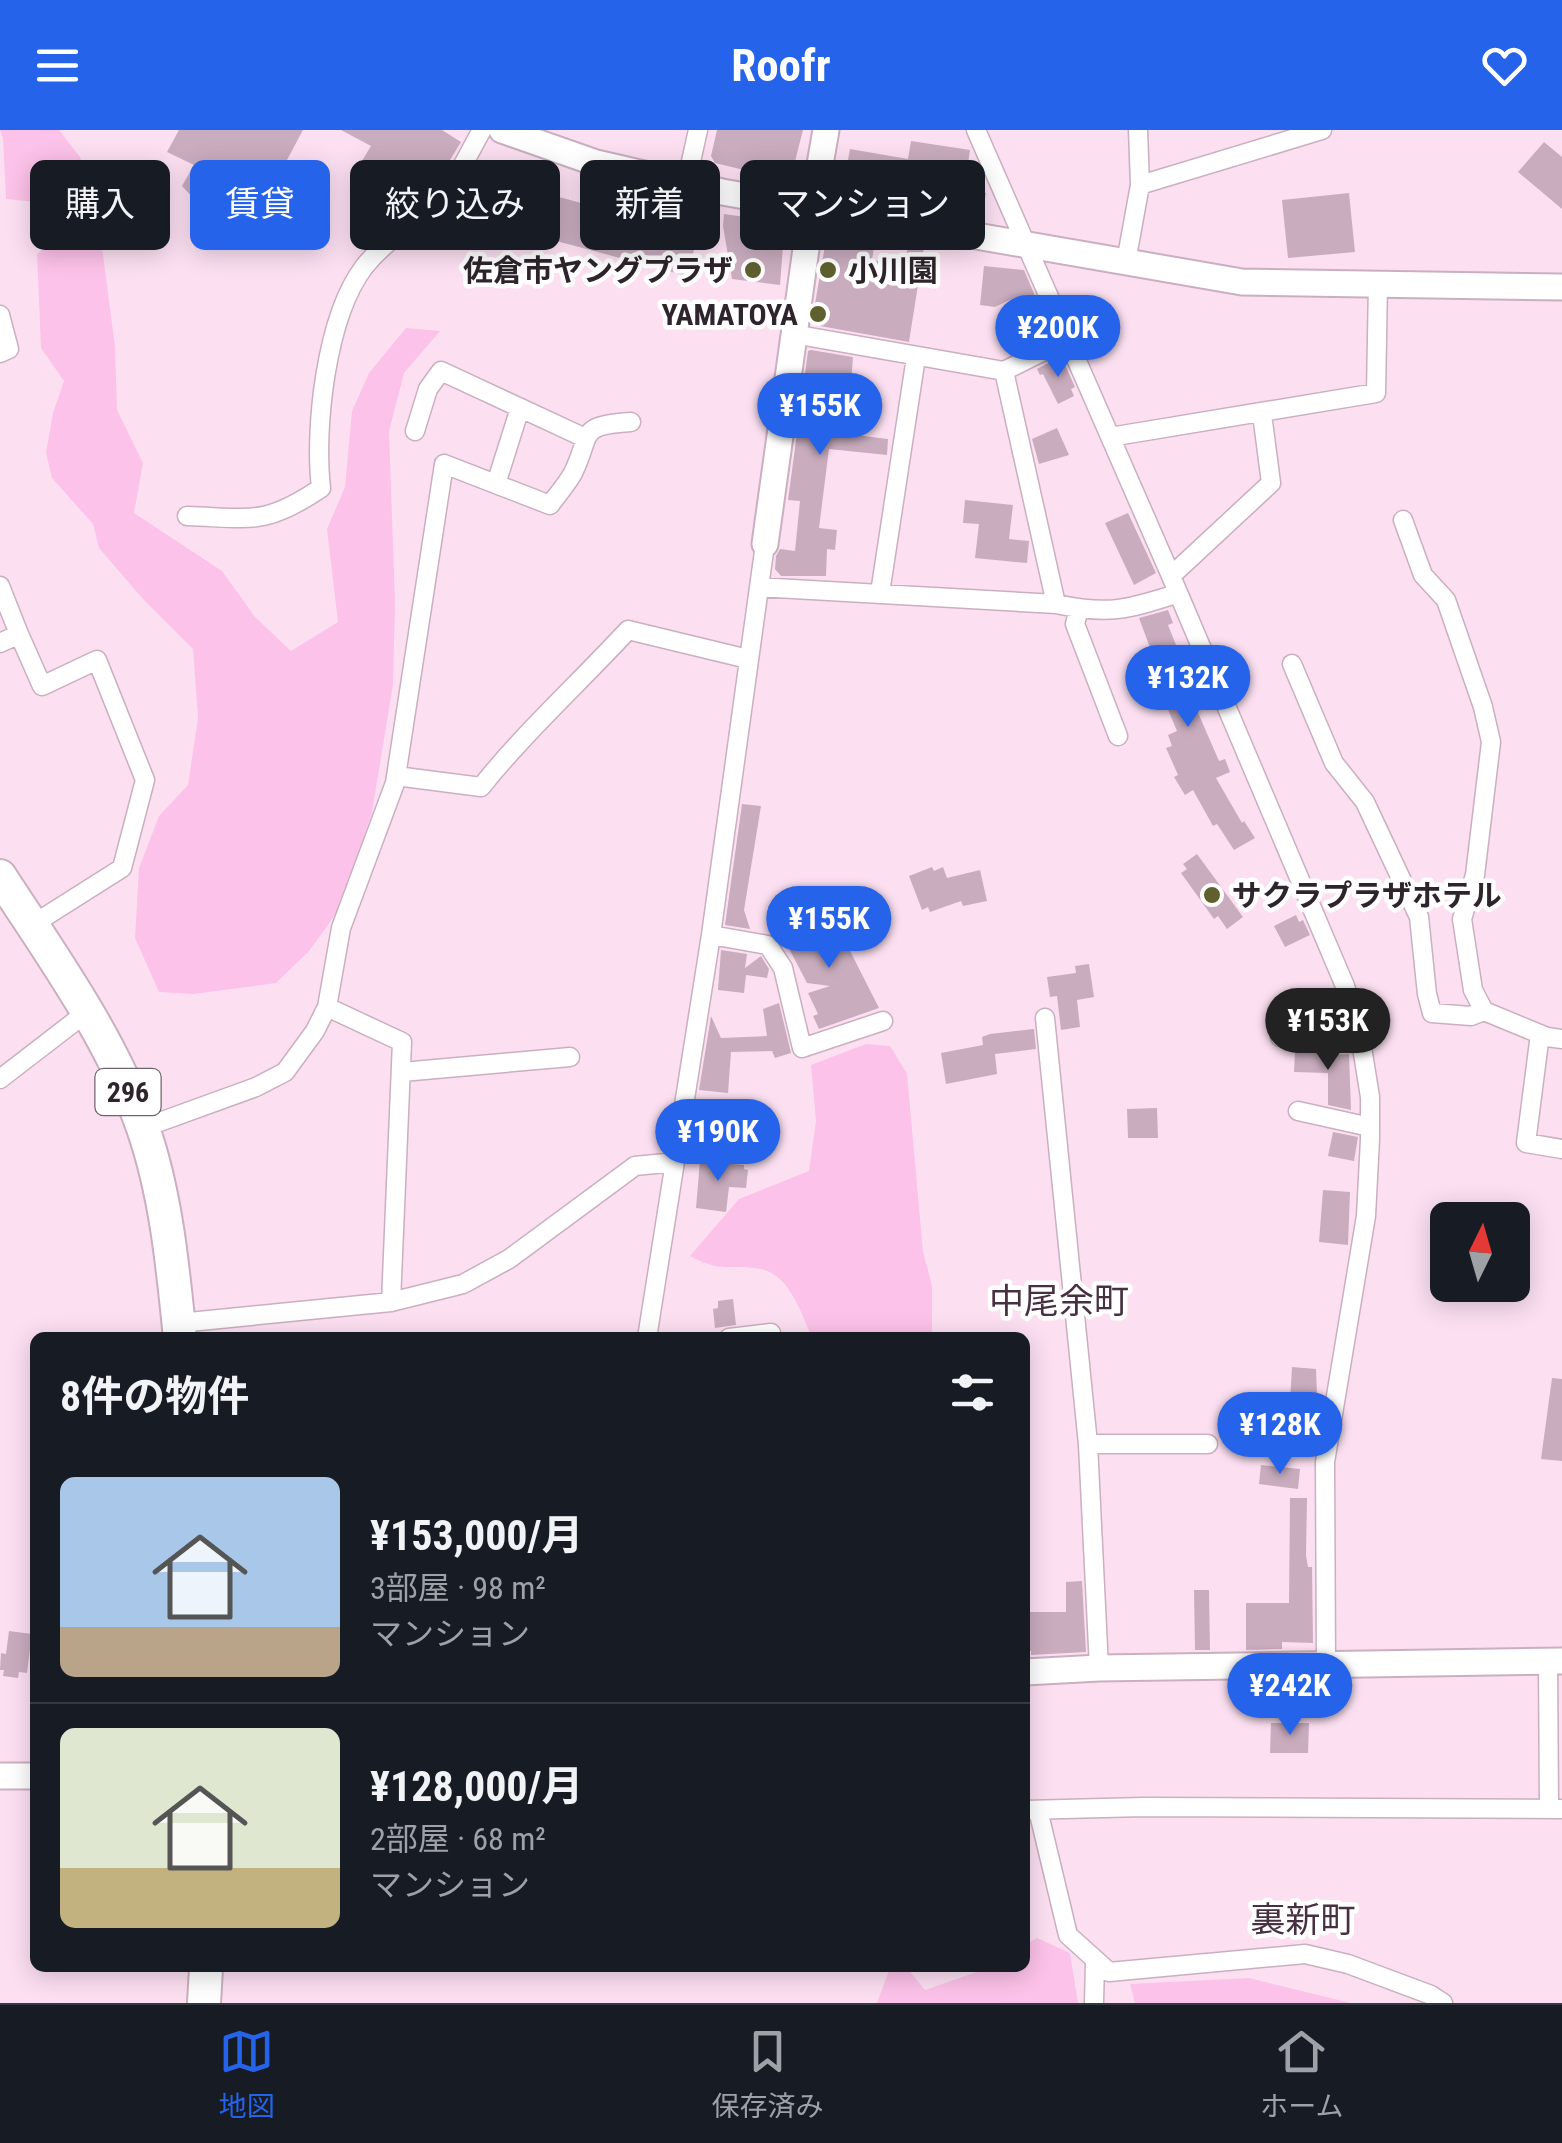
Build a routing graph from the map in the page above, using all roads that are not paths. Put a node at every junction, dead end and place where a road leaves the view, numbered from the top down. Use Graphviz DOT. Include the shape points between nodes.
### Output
graph roads {
  1 [pos="482,130"];
  2 [pos="502,130"];
  3 [pos="698,130"];
  4 [pos="826,130"];
  5 [pos="976,130"];
  6 [pos="1138,130"];
  7 [pos="1322,130"];
  8 [pos="587,160"];
  9 [pos="691,160"];
  10 [pos="821,160"];
  11 [pos="1140,185"];
  12 [pos="985,238"];
  13 [pos="1026,245"];
  14 [pos="806,250"];
  15 [pos="1126,262"];
  16 [pos="1378,284"];
  17 [pos="1562,288"];
  18 [pos="0,315"];
  19 [pos="793,334"];
  20 [pos="1068,339"];
  21 [pos="0,353"];
  22 [pos="916,357"];
  23 [pos="1004,372"];
  24 [pos="520,408"];
  25 [pos="1262,414"];
  26 [pos="631,422"];
  27 [pos="415,430"];
  28 [pos="1110,437"];
  29 [pos="585,438"];
  30 [pos="496,484"];
  31 [pos="187,516"];
  32 [pos="1403,520"];
  33 [pos="765,544"];
  34 [pos="1174,585"];
  35 [pos="0,586"];
  36 [pos="760,587"];
  37 [pos="880,593"];
  38 [pos="1056,604"];
  39 [pos="1079,609"];
  40 [pos="19,634"];
  41 [pos="0,643"];
  42 [pos="748,659"];
  43 [pos="1292,664"];
  44 [pos="1118,736"];
  45 [pos="396,776"];
  46 [pos="0,876"];
  47 [pos="32,925"];
  48 [pos="711,936"];
  49 [pos="327,1007"];
  50 [pos="1484,1011"];
  51 [pos="86,1012"];
  52 [pos="1045,1018"];
  53 [pos="883,1021"];
  54 [pos="1540,1034"];
  55 [pos="1360,1036"];
  56 [pos="1280,1037"];
  57 [pos="1562,1038"];
  58 [pos="570,1057"];
  59 [pos="402,1072"];
  60 [pos="0,1079"];
  61 [pos="1298,1111"];
  62 [pos="1370,1127"];
  63 [pos="143,1128"];
  64 [pos="1562,1148"];
  65 [pos="675,1162"];
  66 [pos="392,1302"];
  67 [pos="180,1330"];
  68 [pos="648,1332"];
  69 [pos="1088,1444"];
  70 [pos="1208,1444"];
  71 [pos="1555,1661"];
  72 [pos="1326,1665"];
  73 [pos="1099,1668"];
  74 [pos="1030,1672"];
  75 [pos="0,1776"];
  76 [pos="30,1776"];
  77 [pos="1556,1809"];
  78 [pos="1031,1810"];
  79 [pos="1095,1962"];
  80 [pos="206,1972"];
  81 [pos="204,2003"];
  82 [pos="1094,2003"];
  83 [pos="1443,2003"];
  1 -- 31 [label="street" via="440,200 385,242 340,312 316,441 320,488 265,519"];
  2 -- 8 [label="street"];
  3 -- 9 [label="street"];
  4 -- 10 [label="street"];
  5 -- 13 [label="street"];
  6 -- 11 [label="street"];
  7 -- 11 [label="street"];
  11 -- 15 [label="street"];
  12 -- 13 [label="street"];
  13 -- 15 [label="street"];
  13 -- 20 [label="street"];
  14 -- 19 [label="street"];
  15 -- 16 [label="street" via="1242,282"];
  16 -- 17 [label="street"];
  16 -- 25 [label="street" via="1376,393"];
  18 -- 21 [label="street" via="10,349"];
  19 -- 22 [label="street"];
  19 -- 33 [label="street"];
  20 -- 23 [label="street"];
  20 -- 28 [label="street"];
  22 -- 23 [label="street"];
  22 -- 37 [label="street"];
  23 -- 38 [label="street"];
  24 -- 27 [label="street" via="441,371"];
  24 -- 29 [label="street"];
  24 -- 30 [label="street"];
  25 -- 28 [label="street"];
  25 -- 34 [label="street" via="1271,483"];
  26 -- 29 [label="street" via="610,423"];
  28 -- 34 [label="street"];
  29 -- 30 [label="street" via="573,472 550,505"];
  30 -- 45 [label="street" via="444,464"];
  32 -- 50 [label="street" via="1424,575 1446,600 1492,742 1462,918 1473,990"];
  33 -- 36 [label="street"];
  34 -- 39 [label="street" via="1122,611"];
  34 -- 55 [label="street" via="1345,986"];
  35 -- 40 [label="street"];
  36 -- 37 [label="street"];
  36 -- 42 [label="street"];
  37 -- 38 [label="street"];
  38 -- 39 [label="street"];
  39 -- 44 [label="street" via="1075,624"];
  40 -- 41 [label="street"];
  40 -- 47 [label="street" via="42,686 97,660 145,780 122,868"];
  42 -- 45 [label="street" via="628,630 481,787"];
  42 -- 48 [label="street"];
  43 -- 50 [label="street" via="1334,763 1365,802 1419,917 1432,1013"];
  45 -- 49 [label="street" via="341,928"];
  46 -- 47 [label="highway, 296"];
  47 -- 51 [label="highway, 296"];
  48 -- 53 [label="street" via="768,946 784,968 802,1048"];
  48 -- 65 [label="street"];
  49 -- 59 [label="street" via="402,1042"];
  49 -- 63 [label="street" via="285,1072"];
  50 -- 54 [label="street"];
  51 -- 60 [label="street"];
  51 -- 63 [label="highway, 296"];
  52 -- 69 [label="street"];
  54 -- 57 [label="street"];
  54 -- 64 [label="street" via="1526,1144"];
  55 -- 56 [label="street"];
  55 -- 62 [label="street"];
  58 -- 59 [label="street"];
  59 -- 66 [label="street"];
  61 -- 62 [label="street"];
  62 -- 72 [label="street" via="1366,1216 1325,1462"];
  63 -- 67 [label="highway, 296"];
  65 -- 66 [label="street" via="635,1166 509,1259 463,1284"];
  65 -- 68 [label="street"];
  66 -- 67 [label="street"];
  69 -- 70 [label="street"];
  69 -- 73 [label="street"];
  71 -- 72 [label="street"];
  71 -- 77 [label="street"];
  72 -- 73 [label="street"];
  73 -- 74 [label="street"];
  75 -- 76 [label="street"];
  77 -- 78 [label="street"];
  78 -- 79 [label="street" via="1068,1934"];
  79 -- 82 [label="street"];
  79 -- 83 [label="street" via="1108,1972 1304,1954 1348,1964"];
  80 -- 81 [label="highway"];
}
